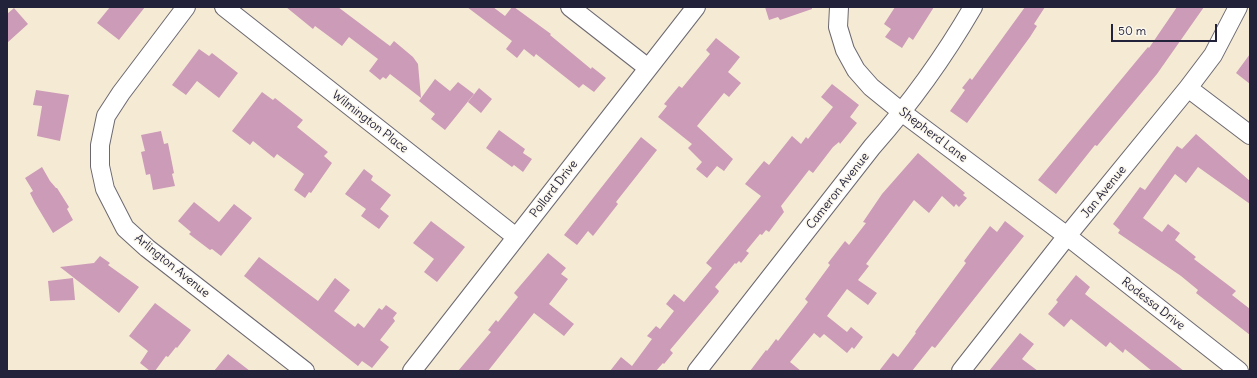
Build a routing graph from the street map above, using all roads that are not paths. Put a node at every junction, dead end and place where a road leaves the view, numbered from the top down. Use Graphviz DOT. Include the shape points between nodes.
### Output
graph roads {
  1 [pos="186,7"];
  2 [pos="224,7"];
  3 [pos="570,7"];
  4 [pos="696,7"];
  5 [pos="839,7"];
  6 [pos="973,7"];
  7 [pos="1238,7"];
  8 [pos="648,68"];
  9 [pos="1188,88"];
  10 [pos="903,113"];
  11 [pos="1250,135"];
  12 [pos="1067,236"];
  13 [pos="516,237"];
  14 [pos="305,371"];
  15 [pos="412,371"];
  16 [pos="697,371"];
  17 [pos="961,371"];
  18 [pos="1239,371"];
  1 -- 14 [label="street, Arlington Avenue" via="106,116 100,145 100,166 106,189 125,228"];
  2 -- 13 [label="street, Wilmington Place"];
  3 -- 8 [label="street"];
  4 -- 8 [label="street, Pollard Drive"];
  5 -- 10 [label="street, Shepherd Lane" via="838,28 845,50 856,70 871,87"];
  6 -- 10 [label="street, Cameron Avenue" via="950,48"];
  7 -- 9 [label="street, Jan Avenue" via="1212,55"];
  8 -- 13 [label="street, Pollard Drive"];
  9 -- 11 [label="street"];
  9 -- 12 [label="street, Jan Avenue"];
  10 -- 12 [label="street, Shepherd Lane"];
  10 -- 16 [label="street, Cameron Avenue" via="872,147"];
  12 -- 17 [label="street, Jan Avenue"];
  12 -- 18 [label="street, Rodessa Drive"];
  13 -- 15 [label="street, Pollard Drive"];
}
